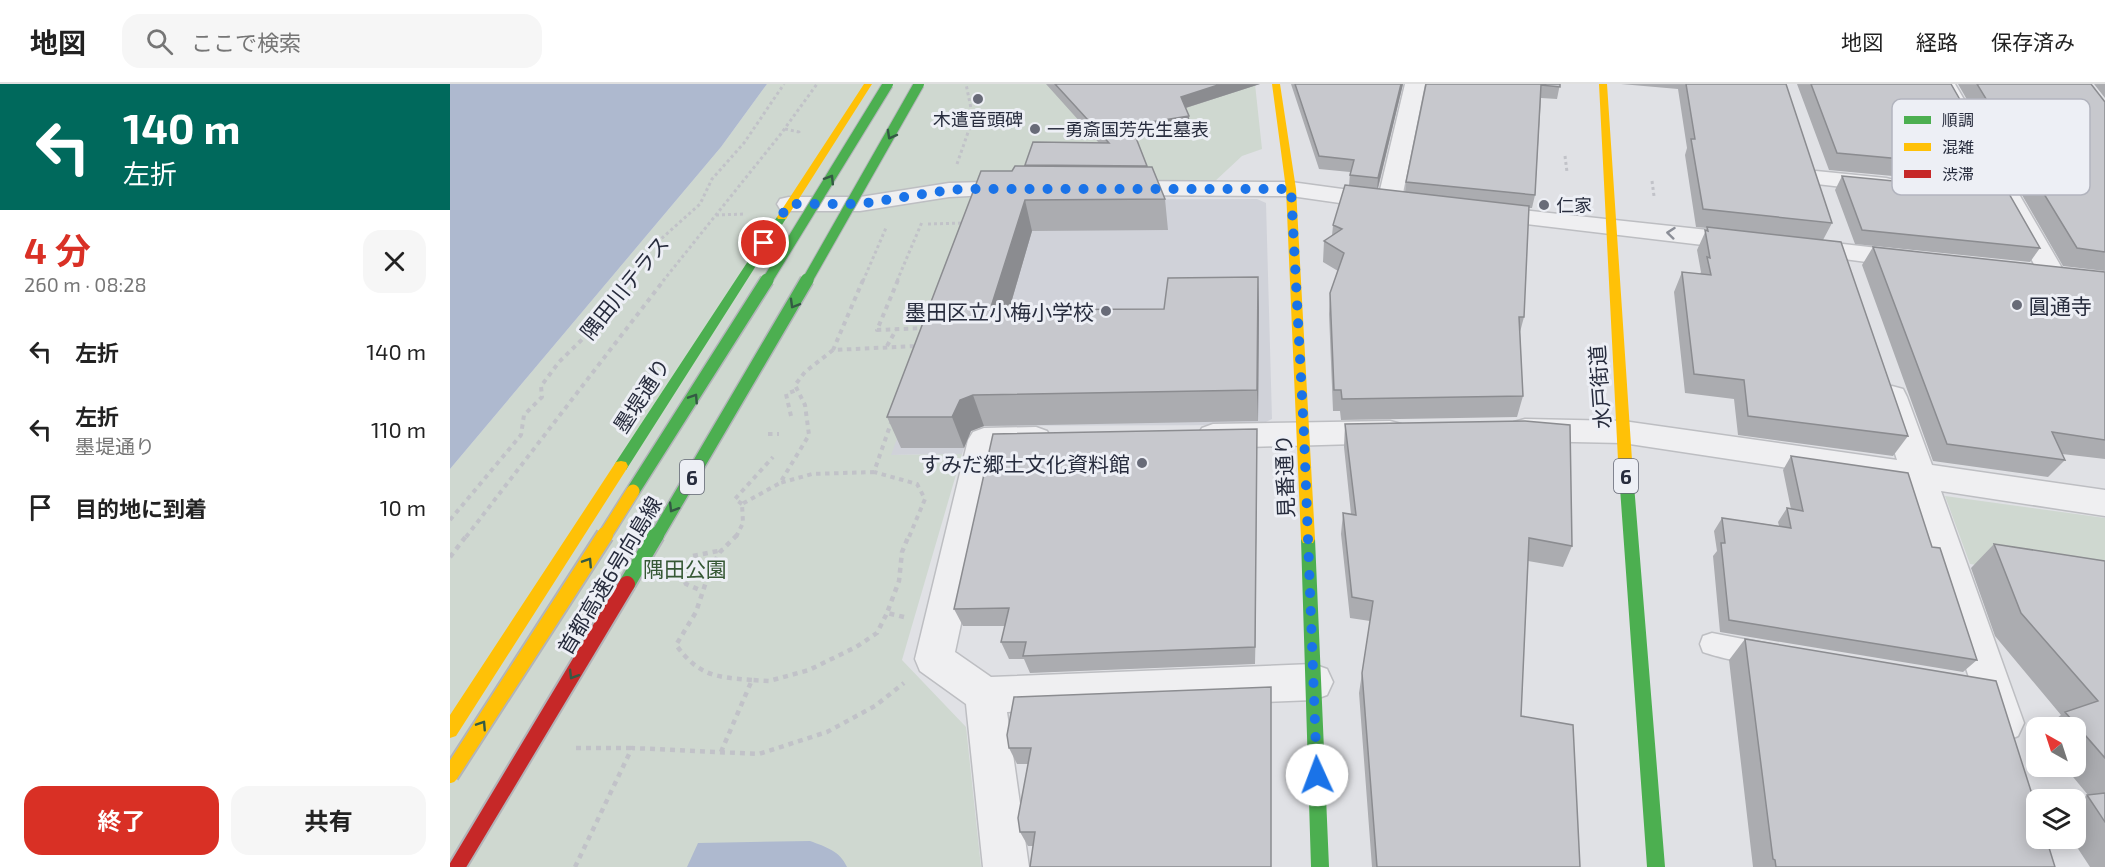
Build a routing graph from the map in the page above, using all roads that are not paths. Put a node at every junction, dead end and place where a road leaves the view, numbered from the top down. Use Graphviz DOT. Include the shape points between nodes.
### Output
graph roads {
  1 [pos="868,84"];
  2 [pos="888,84"];
  3 [pos="919,84"];
  4 [pos="1276,84"];
  5 [pos="1415,84"];
  6 [pos="1603,84"];
  7 [pos="1945,84"];
  8 [pos="1952,99"];
  9 [pos="1806,147"];
  10 [pos="1816,178"];
  11 [pos="1892,186"];
  12 [pos="1045,188"];
  13 [pos="1093,188"];
  14 [pos="1291,189"];
  15 [pos="1997,195"];
  16 [pos="789,204"];
  17 [pos="1456,210"];
  18 [pos="1609,226"];
  19 [pos="1841,252"];
  20 [pos="1934,262"];
  21 [pos="2023,272"];
  22 [pos="1852,285"];
  23 [pos="1884,375"];
  24 [pos="1498,430"];
  25 [pos="1416,432"];
  26 [pos="1623,432"];
  27 [pos="1304,434"];
  28 [pos="1186,436"];
  29 [pos="1067,439"];
  30 [pos="1919,475"];
  31 [pos="2105,503"];
  32 [pos="1712,644"];
  33 [pos="1782,656"];
  34 [pos="1313,682"];
  35 [pos="985,695"];
  36 [pos="450,730"];
  37 [pos="2011,745"];
  38 [pos="450,775"];
  39 [pos="457,867"];
  40 [pos="1006,867"];
  41 [pos="1320,867"];
  42 [pos="1656,867"];
  1 -- 16 [label="main road, 墨堤通り"];
  38 -- 2 [label="main road, 首都高速6号向島線 / 6, one-way, bridge" via="720,357"];
  3 -- 39 [label="main road, 首都高速6号向島線 / 6, one-way, bridge" via="764,358"];
  4 -- 14 [label="main road, 見番通り"];
  5 -- 14 [label="street" via="1400,204"];
  6 -- 18 [label="main road, 水戸街道 / 6"];
  7 -- 8 [label="street"];
  9 -- 10 [label="street"];
  10 -- 11 [label="street"];
  10 -- 19 [label="street"];
  12 -- 16 [label="street" via="949,190 860,204"];
  13 -- 14 [label="street"];
  14 -- 27 [label="main road, 見番通り"];
  15 -- 21 [label="street" via="2063,276"];
  16 -- 36 [label="main road, 墨堤通り"];
  17 -- 18 [label="street"];
  19 -- 18 [label="street, one-way"];
  18 -- 26 [label="main road, 水戸街道 / 6"];
  19 -- 20 [label="street"];
  19 -- 22 [label="street"];
  23 -- 30 [label="street"];
  24 -- 26 [label="street"];
  25 -- 27 [label="street"];
  26 -- 30 [label="street"];
  26 -- 42 [label="main road, 水戸街道 / 6"];
  27 -- 28 [label="street"];
  27 -- 34 [label="main road, 見番通り"];
  29 -- 35 [label="street" via="984,440 934,659"];
  30 -- 31 [label="street"];
  30 -- 37 [label="street" via="1981,689"];
  32 -- 33 [label="lane"];
  34 -- 35 [label="street"];
  34 -- 41 [label="main road, 見番通り"];
  35 -- 40 [label="street"];
}
